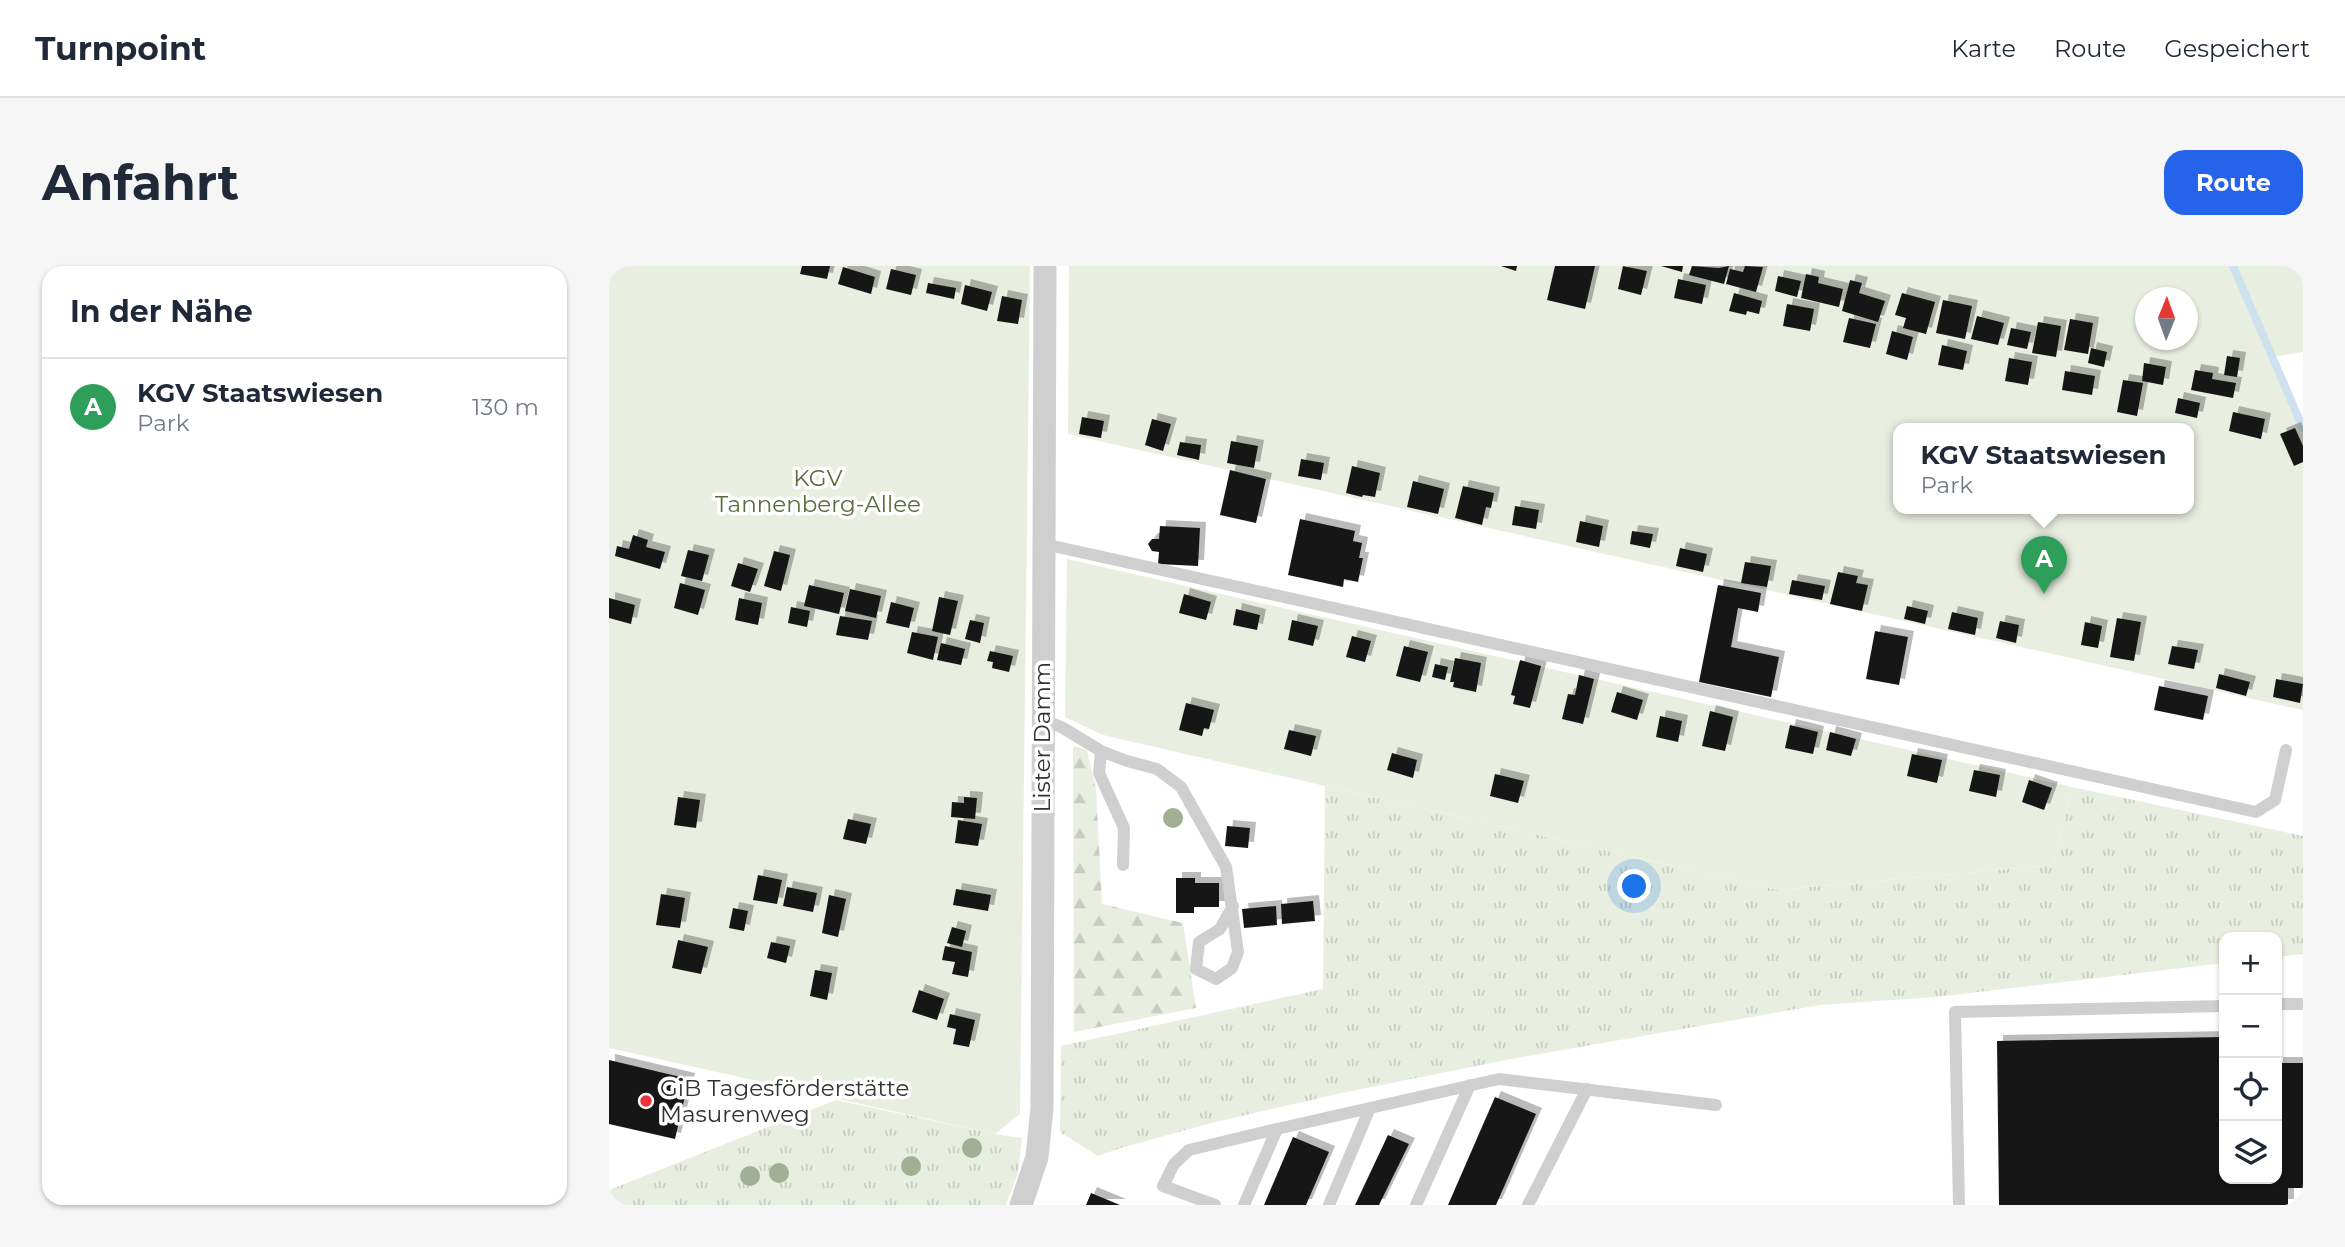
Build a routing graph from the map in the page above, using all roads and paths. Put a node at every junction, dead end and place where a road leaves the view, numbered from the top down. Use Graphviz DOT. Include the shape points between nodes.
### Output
graph roads {
  1 [pos="1045,266"];
  2 [pos="1044,544"];
  3 [pos="1042,719"];
  4 [pos="2286,750"];
  5 [pos="1101,751"];
  6 [pos="1123,865"];
  7 [pos="1233,906"];
  8 [pos="2282,1004"];
  9 [pos="2303,1004"];
  10 [pos="2219,1006"];
  11 [pos="1469,1085"];
  12 [pos="1587,1089"];
  13 [pos="1716,1105"];
  14 [pos="1370,1108"];
  15 [pos="1277,1129"];
  16 [pos="1021,1205"];
  17 [pos="1215,1205"];
  18 [pos="1244,1205"];
  19 [pos="1329,1205"];
  20 [pos="1416,1205"];
  21 [pos="1528,1205"];
  22 [pos="1959,1205"];
  1 -- 2 [label="street, Lister Damm"];
  2 -- 3 [label="street, Lister Damm"];
  2 -- 4 [label="lane" via="2256,812 2275,800"];
  3 -- 5 [label="lane"];
  3 -- 16 [label="street, Lister Damm" via="1042,1108 1037,1157"];
  5 -- 6 [label="lane" via="1099,773 1124,828"];
  5 -- 7 [label="lane" via="1157,769 1181,787 1226,867"];
  7 -- 7 [label="lane" via="1220,929 1199,942 1196,970 1216,979 1232,968 1238,952"];
  8 -- 9 [label="lane"];
  10 -- 22 [label="lane" via="1955,1012"];
  11 -- 12 [label="lane" via="1499,1079"];
  11 -- 14 [label="lane"];
  11 -- 20 [label="lane"];
  12 -- 13 [label="lane"];
  12 -- 21 [label="lane"];
  14 -- 15 [label="lane"];
  14 -- 19 [label="lane"];
  15 -- 17 [label="lane" via="1189,1150 1174,1164 1163,1186"];
  15 -- 18 [label="lane"];
}
